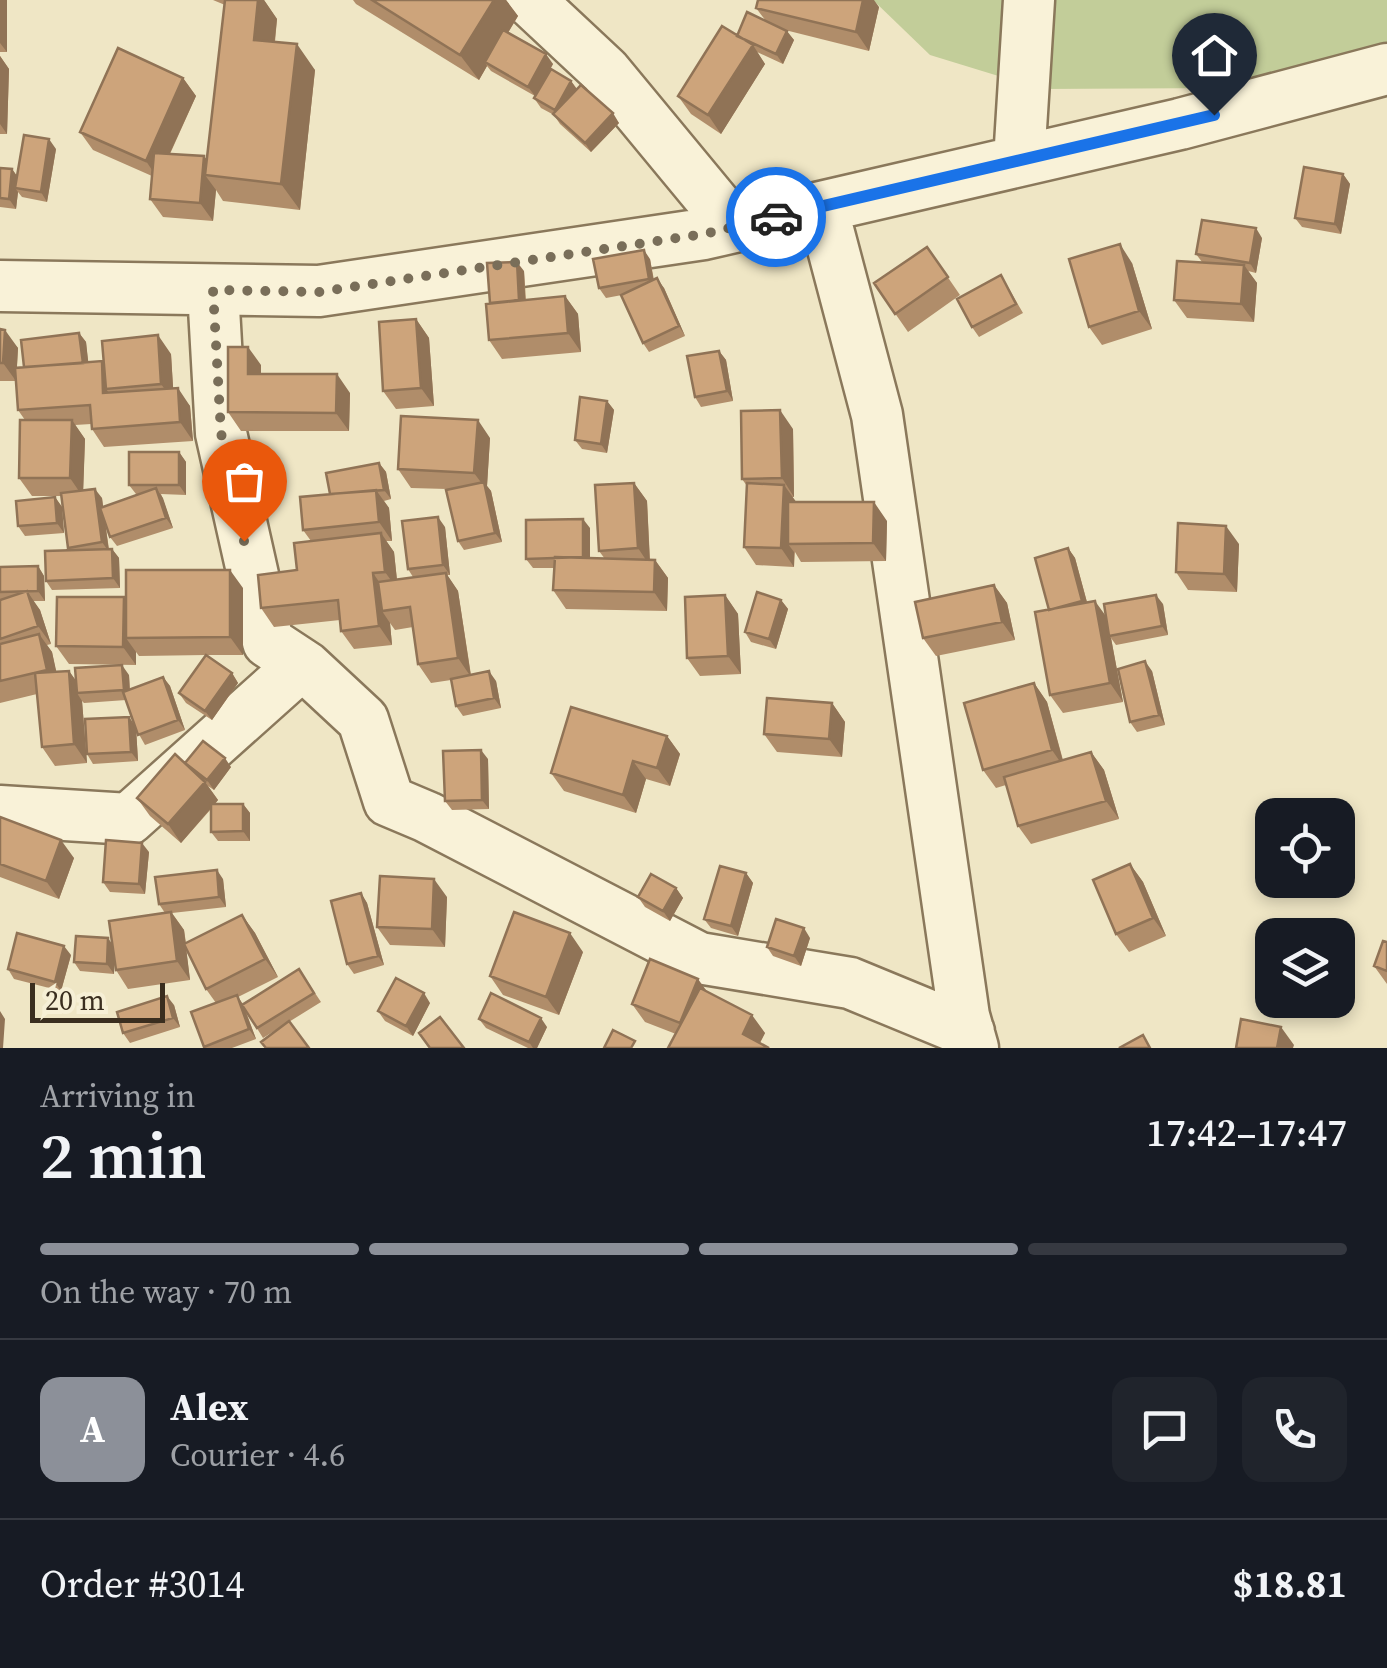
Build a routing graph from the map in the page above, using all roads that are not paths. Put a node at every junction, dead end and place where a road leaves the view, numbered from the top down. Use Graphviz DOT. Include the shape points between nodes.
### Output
graph roads {
  1 [pos="529,0"];
  2 [pos="1029,0"];
  3 [pos="1387,69"];
  4 [pos="1019,161"];
  5 [pos="822,207"];
  6 [pos="734,226"];
  7 [pos="0,286"];
  8 [pos="213,290"];
  9 [pos="302,665"];
  10 [pos="0,810"];
  11 [pos="971,1040"];
  1 -- 6 [label="street" via="605,71"];
  2 -- 4 [label="street"];
  3 -- 4 [label="street"];
  4 -- 5 [label="street"];
  5 -- 6 [label="street"];
  5 -- 11 [label="street" via="877,414"];
  6 -- 8 [label="street" via="319,292"];
  7 -- 8 [label="street"];
  8 -- 9 [label="street" via="221,433 251,577 268,642"];
  9 -- 10 [label="street" via="129,819"];
  9 -- 11 [label="street" via="362,720 390,802 699,958 850,982"];
}
